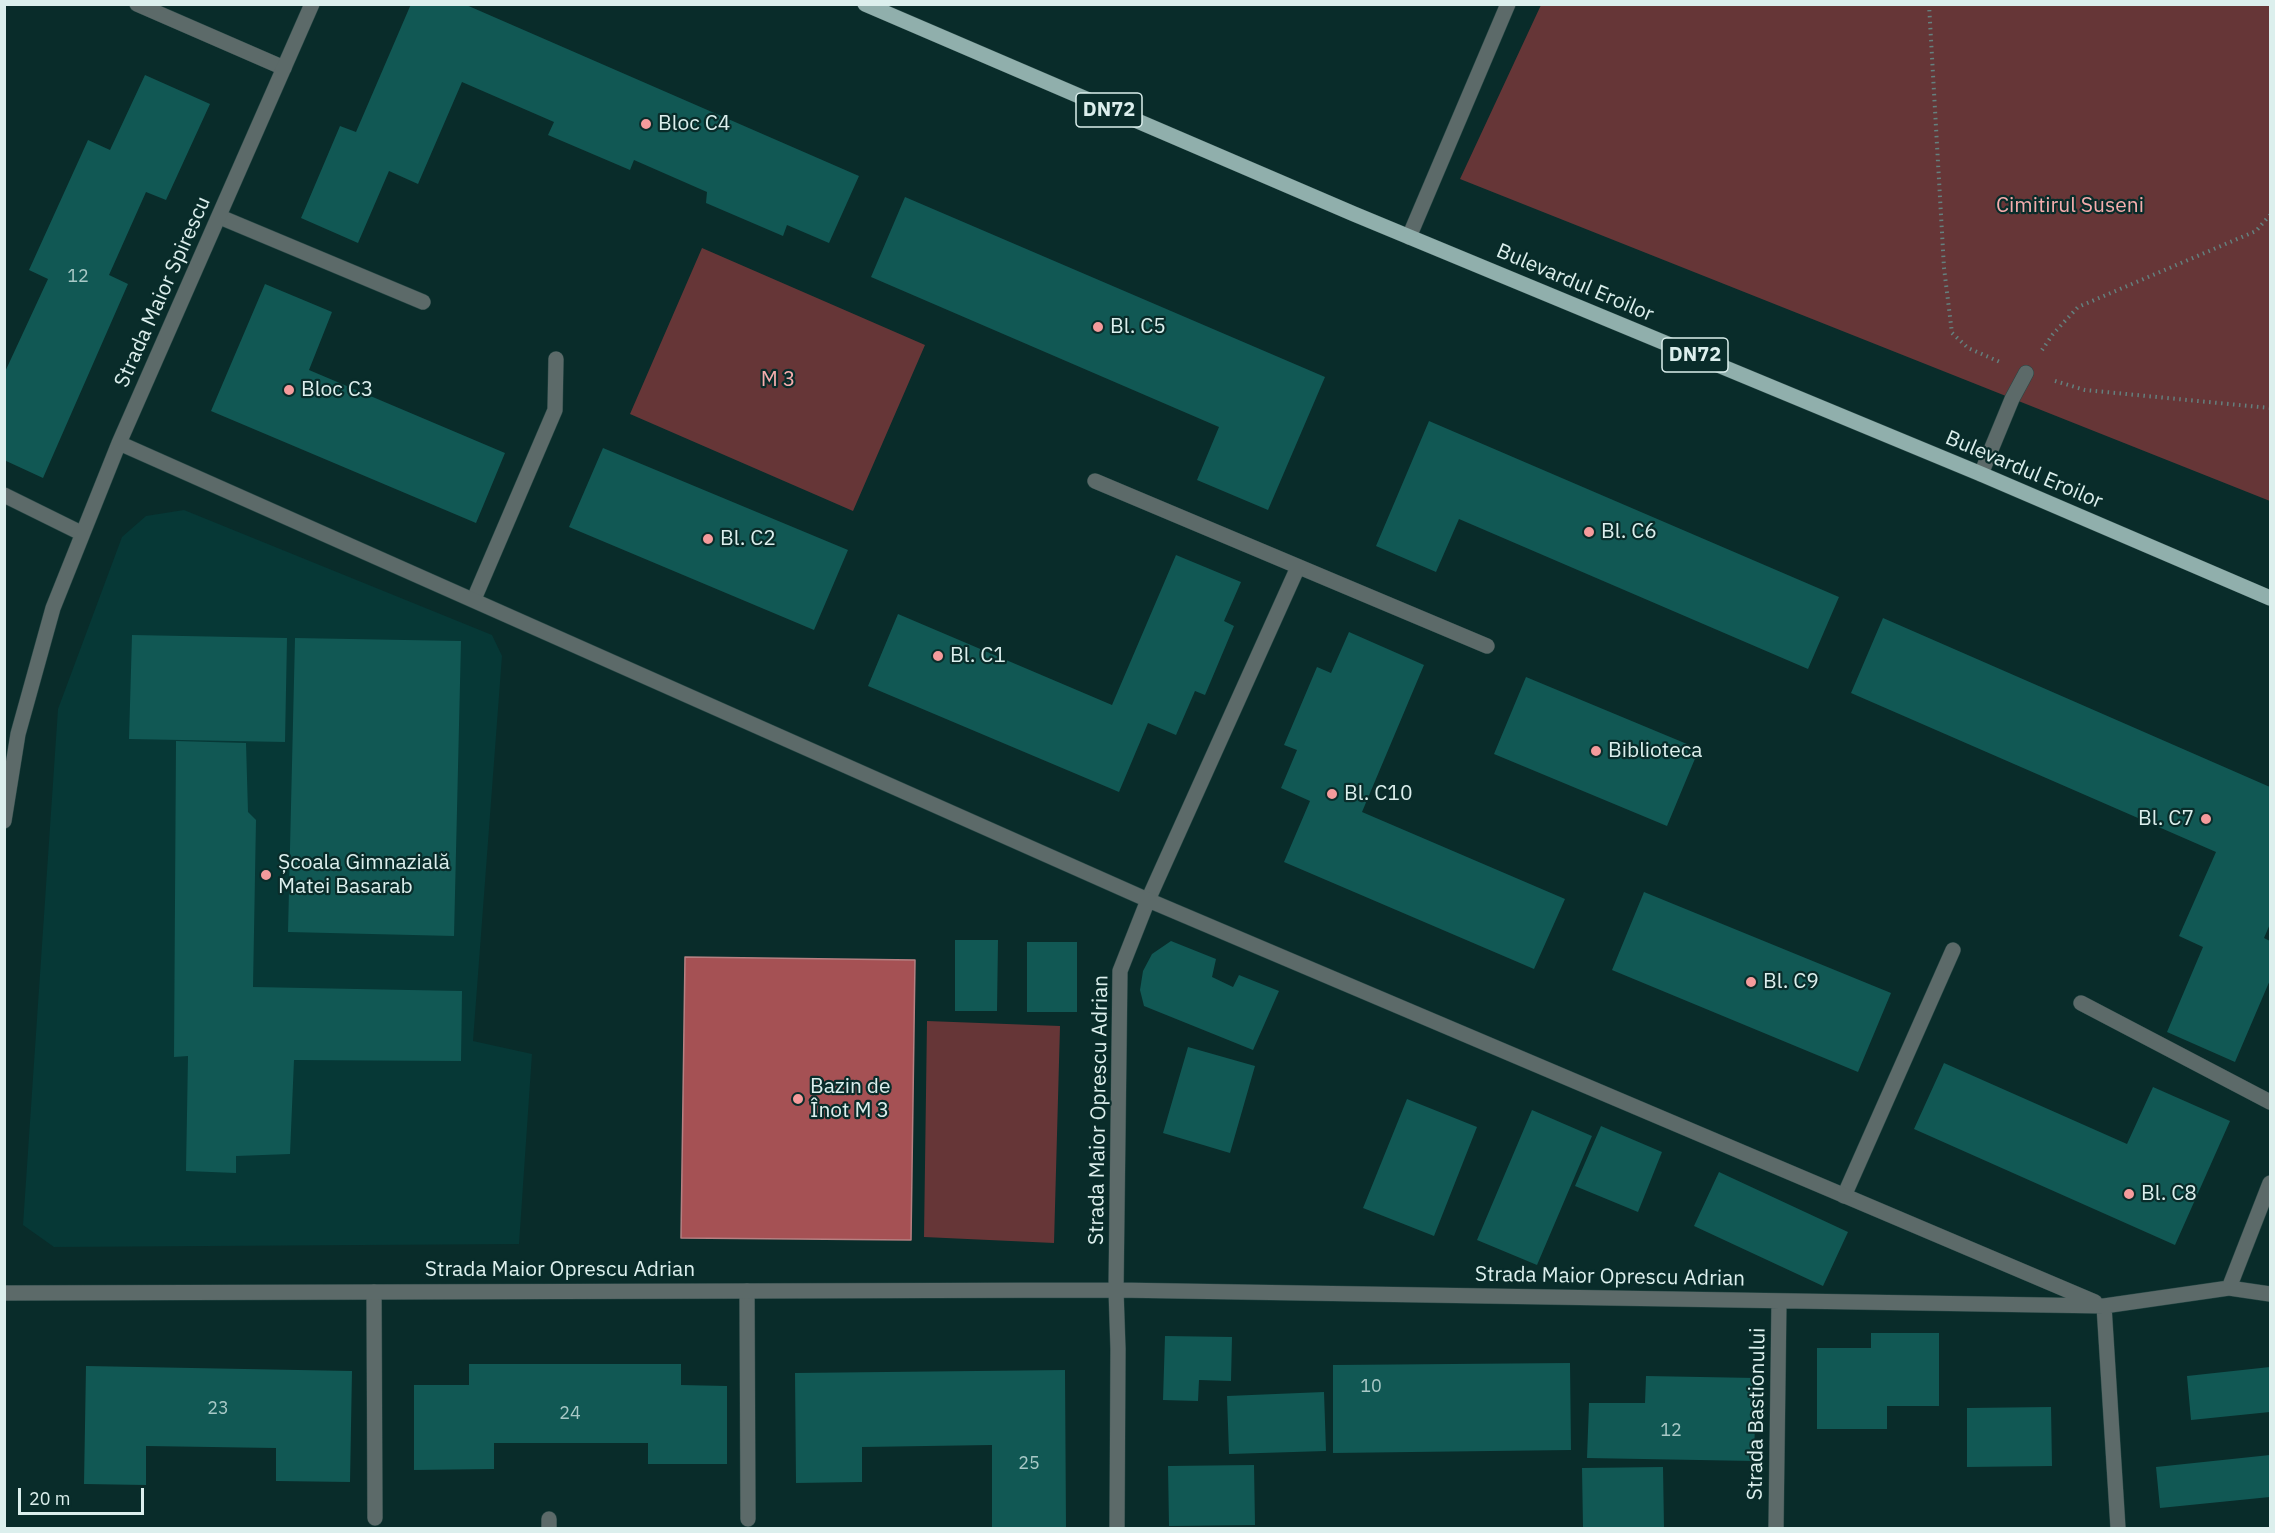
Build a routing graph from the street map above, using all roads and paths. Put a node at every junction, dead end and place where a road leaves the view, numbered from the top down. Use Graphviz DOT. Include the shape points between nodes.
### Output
graph roads {
  1 [pos="137,4"];
  2 [pos="312,4"];
  3 [pos="865,4"];
  4 [pos="1508,4"];
  5 [pos="1929,4"];
  6 [pos="284,68"];
  7 [pos="2271,215"];
  8 [pos="220,217"];
  9 [pos="1409,237"];
  10 [pos="423,302"];
  11 [pos="556,359"];
  12 [pos="2026,373"];
  13 [pos="2271,408"];
  14 [pos="119,443"];
  15 [pos="1981,474"];
  16 [pos="1095,481"];
  17 [pos="4,495"];
  18 [pos="81,533"];
  19 [pos="1298,567"];
  20 [pos="2271,598"];
  21 [pos="474,599"];
  22 [pos="1488,646"];
  23 [pos="4,821"];
  24 [pos="1148,900"];
  25 [pos="1953,950"];
  26 [pos="2081,1003"];
  27 [pos="2271,1102"];
  28 [pos="2271,1183"];
  29 [pos="1844,1196"];
  30 [pos="2229,1288"];
  31 [pos="1116,1290"];
  32 [pos="747,1291"];
  33 [pos="374,1292"];
  34 [pos="4,1293"];
  35 [pos="2271,1294"];
  36 [pos="1779,1301"];
  37 [pos="2104,1306"];
  38 [pos="375,1518"];
  39 [pos="748,1519"];
  40 [pos="1117,1528"];
  41 [pos="1776,1528"];
  42 [pos="2118,1528"];
  1 -- 6 [label="street"];
  2 -- 6 [label="street, Strada Maior Spirescu"];
  3 -- 9 [label="main road, Bulevardul Eroilor / DN72"];
  4 -- 9 [label="street"];
  5 -- 12 [label="path" via="1944,268 1952,333 1968,348"];
  6 -- 8 [label="street, Strada Maior Spirescu"];
  7 -- 12 [label="path" via="2256,231 2078,307"];
  8 -- 10 [label="street"];
  8 -- 14 [label="street, Strada Maior Spirescu"];
  9 -- 15 [label="main road, Bulevardul Eroilor / DN72"];
  11 -- 21 [label="street" via="555,410"];
  12 -- 13 [label="path" via="2085,390"];
  12 -- 15 [label="street"];
  14 -- 18 [label="street, Strada Maior Spirescu"];
  14 -- 21 [label="street"];
  15 -- 20 [label="main road, Bulevardul Eroilor / DN72"];
  16 -- 19 [label="street"];
  17 -- 18 [label="street"];
  18 -- 23 [label="street, Strada Maior Spirescu" via="35,667 18,734"];
  19 -- 22 [label="street"];
  19 -- 24 [label="street, Strada Maior Oprescu Adrian"];
  21 -- 24 [label="street"];
  24 -- 29 [label="street"];
  24 -- 31 [label="street, Strada Maior Oprescu Adrian" via="1120,971"];
  25 -- 29 [label="street"];
  26 -- 27 [label="street"];
  28 -- 30 [label="street"];
  29 -- 37 [label="street"];
  30 -- 35 [label="street, Strada Maior Oprescu Adrian"];
  30 -- 37 [label="street, Strada Maior Oprescu Adrian"];
  31 -- 32 [label="street, Strada Maior Oprescu Adrian"];
  31 -- 36 [label="street, Strada Maior Oprescu Adrian"];
  31 -- 40 [label="street, Strada Maior Oprescu Adrian"];
  32 -- 33 [label="street, Strada Maior Oprescu Adrian"];
  32 -- 39 [label="street"];
  33 -- 34 [label="street, Strada Maior Oprescu Adrian"];
  33 -- 38 [label="street"];
  36 -- 37 [label="street, Strada Maior Oprescu Adrian"];
  36 -- 41 [label="street, Strada Bastionului"];
  37 -- 42 [label="street"];
}
